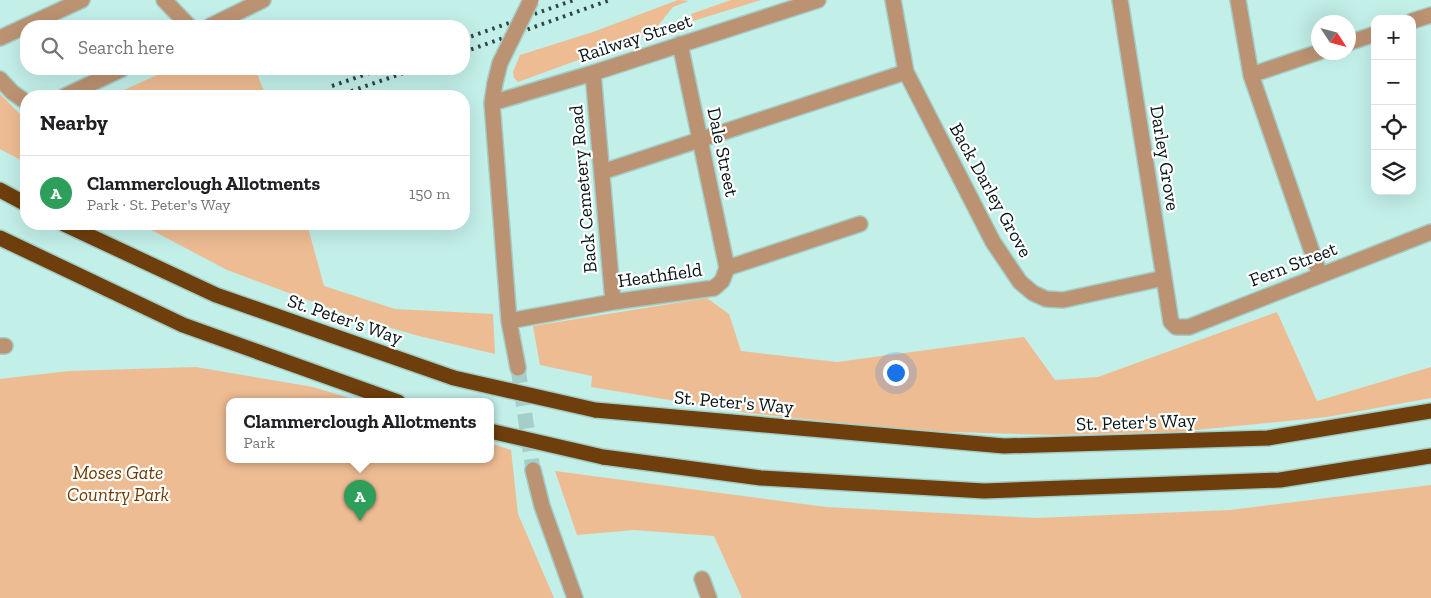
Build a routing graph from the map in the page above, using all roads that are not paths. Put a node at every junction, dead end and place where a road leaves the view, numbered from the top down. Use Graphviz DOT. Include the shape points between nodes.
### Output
graph roads {
  1 [pos="164,0"];
  2 [pos="263,0"];
  3 [pos="531,0"];
  4 [pos="818,0"];
  5 [pos="893,0"];
  6 [pos="1120,0"];
  7 [pos="1238,0"];
  8 [pos="71,2"];
  9 [pos="1431,15"];
  10 [pos="36,20"];
  11 [pos="184,20"];
  12 [pos="222,20"];
  13 [pos="1416,20"];
  14 [pos="20,28"];
  15 [pos="1371,35"];
  16 [pos="0,38"];
  17 [pos="1356,40"];
  18 [pos="680,44"];
  19 [pos="1311,55"];
  20 [pos="906,72"];
  21 [pos="593,73"];
  22 [pos="109,75"];
  23 [pos="1251,76"];
  24 [pos="0,79"];
  25 [pos="78,90"];
  26 [pos="20,98"];
  27 [pos="492,103"];
  28 [pos="699,140"];
  29 [pos="602,172"];
  30 [pos="0,190"];
  31 [pos="20,201"];
  32 [pos="860,224"];
  33 [pos="77,230"];
  34 [pos="1431,232"];
  35 [pos="0,238"];
  36 [pos="727,268"];
  37 [pos="1320,275"];
  38 [pos="1164,278"];
  39 [pos="613,302"];
  40 [pos="509,321"];
  41 [pos="1171,322"];
  42 [pos="518,368"];
  43 [pos="387,398"];
  44 [pos="1431,411"];
  45 [pos="494,432"];
  46 [pos="1431,456"];
  47 [pos="533,470"];
  48 [pos="702,579"];
  49 [pos="575,598"];
  50 [pos="709,598"];
  1 -- 11 [label="street"];
  2 -- 12 [label="street"];
  3 -- 27 [label="street, bridge" via="500,63"];
  4 -- 18 [label="street, Railway Street"];
  5 -- 20 [label="street, Back Darley Grove"];
  6 -- 38 [label="street, Darley Grove"];
  7 -- 23 [label="street"];
  8 -- 10 [label="street"];
  9 -- 13 [label="street"];
  14 -- 16 [label="street"];
  15 -- 17 [label="street"];
  18 -- 21 [label="street, Railway Street"];
  18 -- 28 [label="street, Dale Street"];
  19 -- 23 [label="street"];
  20 -- 28 [label="street"];
  20 -- 38 [label="street, Back Darley Grove" via="993,242 1020,282 1033,293 1046,300 1063,300"];
  21 -- 27 [label="street, Railway Street"];
  21 -- 29 [label="street, Back Cemetery Road"];
  22 -- 25 [label="street"];
  23 -- 37 [label="street"];
  24 -- 26 [label="street"];
  27 -- 40 [label="street"];
  28 -- 29 [label="street"];
  28 -- 36 [label="street, Dale Street"];
  29 -- 39 [label="street, Back Cemetery Road"];
  30 -- 31 [label="highway"];
  32 -- 36 [label="street, Heathfield"];
  33 -- 44 [label="highway, St. Peter's Way, bridge" via="216,295 454,378 595,410 1004,446 1268,438"];
  34 -- 37 [label="street, Fern Street"];
  35 -- 43 [label="highway" via="183,325"];
  36 -- 39 [label="street, Heathfield" via="722,281 714,288"];
  37 -- 41 [label="street, Fern Street" via="1188,327 1176,327"];
  38 -- 41 [label="street, Darley Grove"];
  39 -- 40 [label="street, Heathfield"];
  40 -- 42 [label="street"];
  45 -- 46 [label="highway, bridge" via="603,457 761,478 984,492 1280,480"];
  47 -- 49 [label="street" via="542,506"];
  48 -- 50 [label="street"];
}
